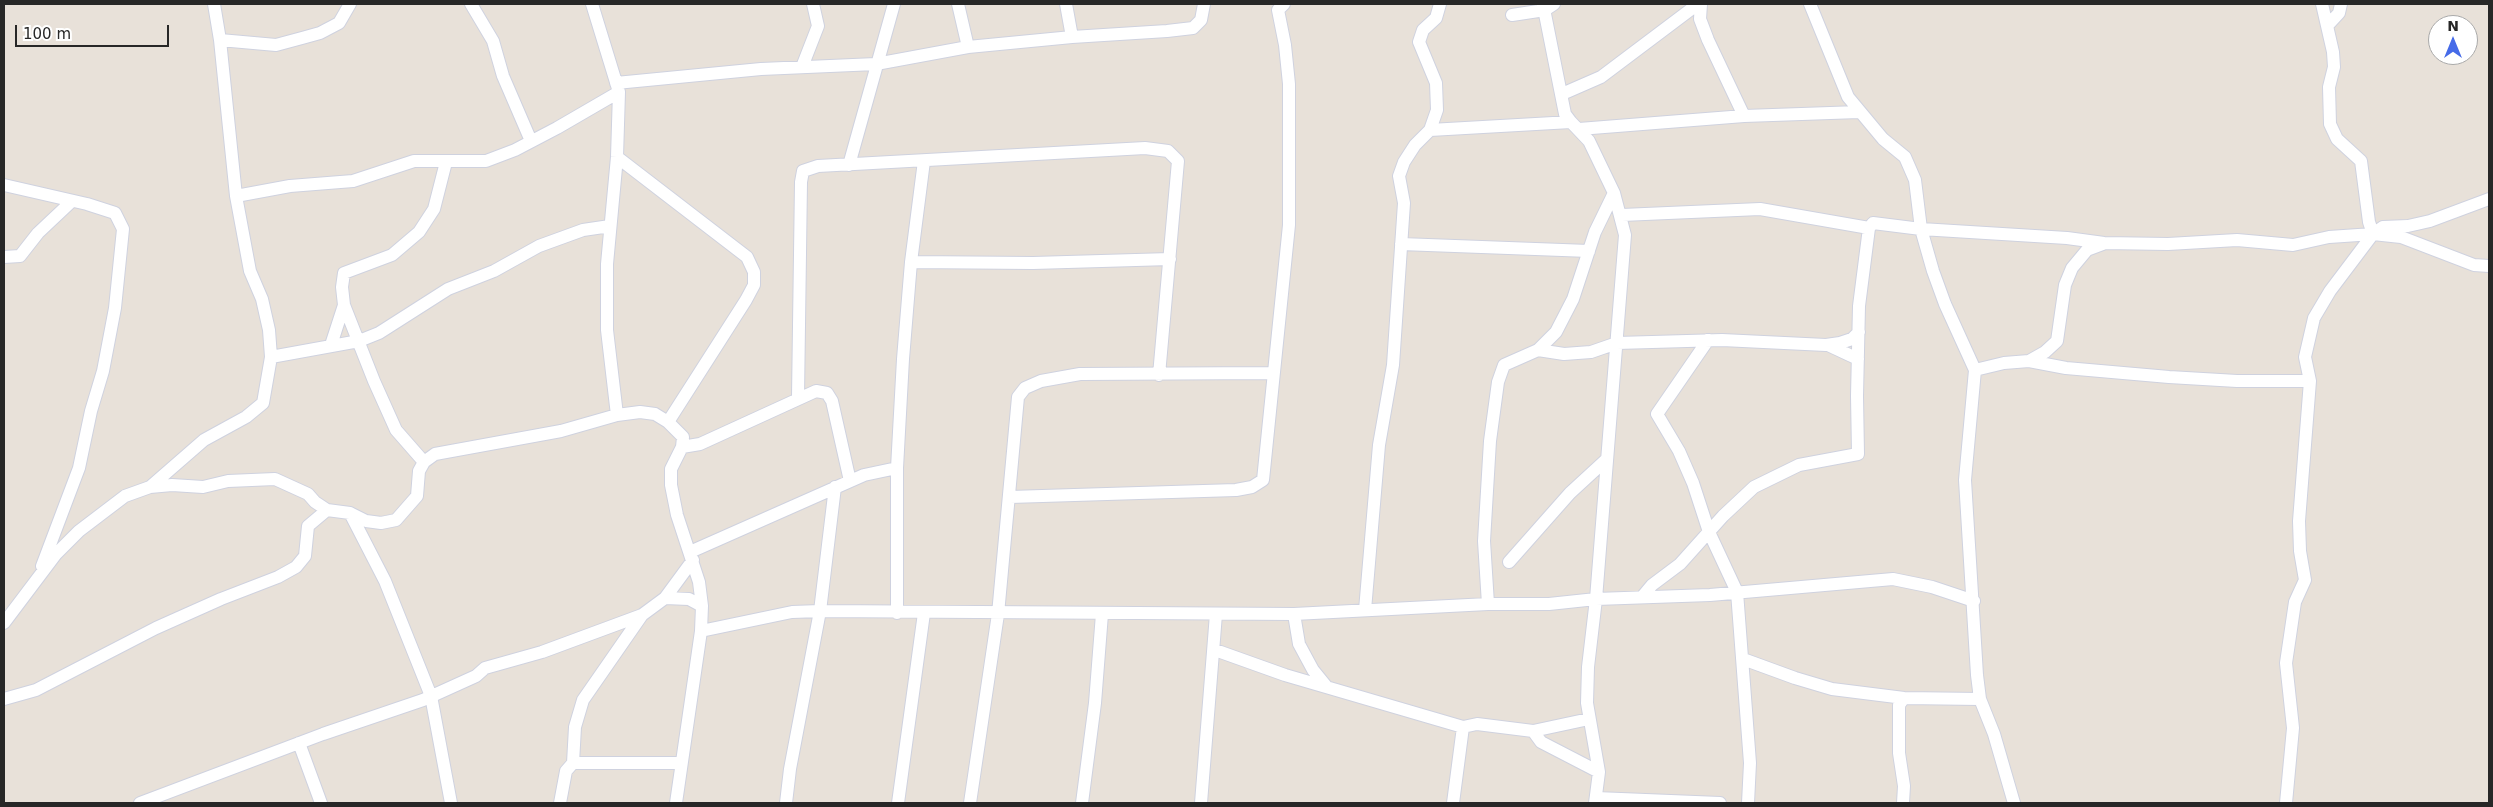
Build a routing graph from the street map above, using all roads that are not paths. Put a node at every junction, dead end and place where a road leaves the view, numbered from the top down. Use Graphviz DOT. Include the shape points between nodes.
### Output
graph roads {
  1 [pos="214,4"];
  2 [pos="350,4"];
  3 [pos="471,4"];
  4 [pos="592,4"];
  5 [pos="813,4"];
  6 [pos="894,4"];
  7 [pos="958,4"];
  8 [pos="1066,4"];
  9 [pos="1204,4"];
  10 [pos="1284,4"];
  11 [pos="1440,4"];
  12 [pos="1700,4"];
  13 [pos="1810,4"];
  14 [pos="2322,4"];
  15 [pos="2341,4"];
  16 [pos="1547,6"];
  17 [pos="1512,15"];
  18 [pos="2327,26"];
  19 [pos="1072,37"];
  20 [pos="220,40"];
  21 [pos="968,47"];
  22 [pos="876,64"];
  23 [pos="802,67"];
  24 [pos="617,87"];
  25 [pos="1562,94"];
  26 [pos="1859,112"];
  27 [pos="1744,116"];
  28 [pos="1575,126"];
  29 [pos="1430,130"];
  30 [pos="531,141"];
  31 [pos="617,158"];
  32 [pos="924,161"];
  33 [pos="446,162"];
  34 [pos="849,165"];
  35 [pos="4,185"];
  36 [pos="1614,194"];
  37 [pos="236,196"];
  38 [pos="2489,199"];
  39 [pos="72,201"];
  40 [pos="1622,215"];
  41 [pos="610,226"];
  42 [pos="1868,228"];
  43 [pos="1920,229"];
  44 [pos="2373,234"];
  45 [pos="2104,243"];
  46 [pos="1401,244"];
  47 [pos="1589,251"];
  48 [pos="4,257"];
  49 [pos="1170,259"];
  50 [pos="911,262"];
  51 [pos="2489,266"];
  52 [pos="344,306"];
  53 [pos="1859,332"];
  54 [pos="1708,340"];
  55 [pos="359,341"];
  56 [pos="1617,343"];
  57 [pos="331,345"];
  58 [pos="1826,345"];
  59 [pos="1538,350"];
  60 [pos="271,357"];
  61 [pos="1858,359"];
  62 [pos="2029,362"];
  63 [pos="1975,370"];
  64 [pos="1272,373"];
  65 [pos="1159,374"];
  66 [pos="2310,381"];
  67 [pos="798,397"];
  68 [pos="618,415"];
  69 [pos="668,422"];
  70 [pos="682,442"];
  71 [pos="1608,459"];
  72 [pos="424,462"];
  73 [pos="897,468"];
  74 [pos="850,481"];
  75 [pos="150,487"];
  76 [pos="835,487"];
  77 [pos="1010,498"];
  78 [pos="327,510"];
  79 [pos="350,513"];
  80 [pos="1709,532"];
  81 [pos="691,556"];
  82 [pos="1509,562"];
  83 [pos="38,578"];
  84 [pos="1737,592"];
  85 [pos="1642,597"];
  86 [pos="665,598"];
  87 [pos="1596,599"];
  88 [pos="1974,601"];
  89 [pos="1488,604"];
  90 [pos="702,606"];
  91 [pos="1365,610"];
  92 [pos="820,611"];
  93 [pos="897,613"];
  94 [pos="924,613"];
  95 [pos="998,614"];
  96 [pos="1102,614"];
  97 [pos="1216,614"];
  98 [pos="1294,614"];
  99 [pos="642,615"];
  100 [pos="4,623"];
  101 [pos="701,631"];
  102 [pos="1215,650"];
  103 [pos="1743,658"];
  104 [pos="1326,686"];
  105 [pos="432,696"];
  106 [pos="1904,698"];
  107 [pos="4,699"];
  108 [pos="1980,699"];
  109 [pos="1589,719"];
  110 [pos="1464,727"];
  111 [pos="1532,731"];
  112 [pos="298,743"];
  113 [pos="573,763"];
  114 [pos="681,763"];
  115 [pos="1599,772"];
  116 [pos="1595,800"];
  117 [pos="140,803"];
  118 [pos="321,803"];
  119 [pos="451,803"];
  120 [pos="560,803"];
  121 [pos="676,803"];
  122 [pos="786,803"];
  123 [pos="898,803"];
  124 [pos="970,803"];
  125 [pos="1082,803"];
  126 [pos="1201,803"];
  127 [pos="1453,803"];
  128 [pos="1720,803"];
  129 [pos="1748,803"];
  130 [pos="1903,803"];
  131 [pos="2014,803"];
  132 [pos="2286,803"];
  1 -- 20 [label="street"];
  2 -- 20 [label="street" via="339,22 302,38 276,45"];
  3 -- 30 [label="street" via="493,41 507,85"];
  4 -- 24 [label="street"];
  5 -- 23 [label="street" via="818,26"];
  6 -- 22 [label="street"];
  7 -- 21 [label="street"];
  8 -- 19 [label="street"];
  9 -- 19 [label="street" via="1201,20 1193,28"];
  10 -- 64 [label="street" via="1278,10 1289,84 1289,225"];
  11 -- 29 [label="street" via="1436,18 1423,30 1420,42 1436,83 1436,110"];
  12 -- 25 [label="street" via="1601,77"];
  12 -- 27 [label="street" via="1700,19 1708,40"];
  13 -- 26 [label="street" via="1848,97"];
  14 -- 18 [label="street"];
  15 -- 18 [label="street" via="2339,13"];
  16 -- 17 [label="street"];
  16 -- 25 [label="street"];
  18 -- 44 [label="street" via="2334,68 2329,87 2330,124 2337,139 2361,161"];
  19 -- 21 [label="street"];
  20 -- 37 [label="street"];
  21 -- 22 [label="street"];
  22 -- 23 [label="street"];
  22 -- 34 [label="street"];
  23 -- 24 [label="street"];
  24 -- 30 [label="street"];
  24 -- 31 [label="street"];
  25 -- 28 [label="street" via="1566,114"];
  26 -- 27 [label="street"];
  26 -- 43 [label="street" via="1883,139 1905,157 1915,180"];
  27 -- 28 [label="street"];
  28 -- 29 [label="street"];
  28 -- 36 [label="street" via="1589,141"];
  29 -- 46 [label="street" via="1415,145 1399,176 1404,203"];
  30 -- 33 [label="street" via="486,161"];
  31 -- 41 [label="street"];
  31 -- 69 [label="street" via="747,257 754,272 754,285 746,300"];
  32 -- 34 [label="street"];
  32 -- 49 [label="street" via="1145,148 1168,151 1178,161"];
  32 -- 50 [label="street"];
  33 -- 37 [label="street" via="414,161 353,181 290,186"];
  33 -- 52 [label="street" via="434,209 419,232 392,255 344,273"];
  34 -- 67 [label="street" via="818,166 803,171 799,238"];
  35 -- 39 [label="street"];
  36 -- 40 [label="street"];
  36 -- 47 [label="street"];
  37 -- 60 [label="street" via="250,270 262,299 269,330"];
  38 -- 44 [label="street" via="2430,221 2383,227"];
  39 -- 48 [label="street" via="38,233 20,256"];
  39 -- 83 [label="street" via="115,214 123,229 115,308 103,371 79,468"];
  40 -- 42 [label="street" via="1760,209"];
  40 -- 56 [label="street" via="1625,235"];
  41 -- 55 [label="street" via="583,230 539,246 494,271 448,289 379,333"];
  41 -- 68 [label="street" via="607,330"];
  42 -- 43 [label="street" via="1873,223"];
  42 -- 53 [label="street"];
  43 -- 45 [label="street"];
  43 -- 63 [label="street" via="1945,304"];
  44 -- 45 [label="street" via="2293,244 2237,240"];
  44 -- 51 [label="street" via="2401,237 2474,265"];
  44 -- 66 [label="street" via="2338,279 2314,318 2305,357"];
  45 -- 62 [label="street" via="2087,250 2072,268 2065,286 2057,341"];
  46 -- 47 [label="street"];
  46 -- 91 [label="street" via="1393,365 1379,445"];
  47 -- 59 [label="street" via="1573,299 1556,332"];
  49 -- 50 [label="street"];
  49 -- 65 [label="street"];
  50 -- 73 [label="street"];
  52 -- 55 [label="street"];
  52 -- 57 [label="street"];
  53 -- 58 [label="street" via="1852,339"];
  53 -- 61 [label="street"];
  54 -- 56 [label="street"];
  54 -- 58 [label="street"];
  54 -- 80 [label="street" via="1657,414 1693,483"];
  55 -- 57 [label="street"];
  55 -- 72 [label="street" via="396,430"];
  56 -- 59 [label="street" via="1590,352 1564,354"];
  56 -- 71 [label="street"];
  57 -- 60 [label="street"];
  58 -- 61 [label="street"];
  59 -- 89 [label="street" via="1504,365 1498,382 1490,441 1484,541"];
  60 -- 75 [label="street" via="263,403 246,417 204,440"];
  61 -- 80 [label="street" via="1858,454 1799,465 1782,472 1754,487"];
  62 -- 63 [label="street" via="2004,363"];
  62 -- 66 [label="street" via="2169,377"];
  63 -- 88 [label="street" via="1965,480"];
  64 -- 65 [label="street"];
  64 -- 77 [label="street" via="1263,480 1252,488"];
  65 -- 77 [label="street" via="1080,374 1042,381 1025,388 1018,397 1015,416"];
  66 -- 132 [label="street" via="2299,521 2305,580 2295,602 2286,663 2293,728"];
  67 -- 70 [label="street" via="700,444"];
  67 -- 74 [label="street" via="816,390 827,393 832,401"];
  68 -- 69 [label="street" via="655,414"];
  68 -- 72 [label="street" via="561,431 435,454"];
  69 -- 70 [label="street"];
  70 -- 81 [label="street" via="671,469 671,485"];
  71 -- 82 [label="street" via="1570,493"];
  71 -- 87 [label="street"];
  72 -- 79 [label="street" via="419,472 417,496 396,520 381,523"];
  73 -- 74 [label="street" via="864,474"];
  73 -- 93 [label="street"];
  74 -- 76 [label="street"];
  75 -- 78 [label="street" via="203,488 228,481 275,479 308,494"];
  75 -- 83 [label="street" via="125,496 79,531"];
  76 -- 81 [label="street"];
  76 -- 92 [label="street"];
  77 -- 95 [label="street"];
  78 -- 79 [label="street"];
  78 -- 107 [label="street" via="308,526 304,556 296,566 278,577 156,628 36,690"];
  79 -- 105 [label="street" via="385,581"];
  80 -- 84 [label="street"];
  80 -- 85 [label="street" via="1680,564 1652,584"];
  81 -- 86 [label="street"];
  81 -- 90 [label="street"];
  83 -- 100 [label="street"];
  84 -- 85 [label="street"];
  84 -- 88 [label="street" via="1893,579 1932,587"];
  84 -- 103 [label="street"];
  85 -- 87 [label="street"];
  86 -- 90 [label="street" via="689,599"];
  86 -- 99 [label="street"];
  87 -- 89 [label="street" via="1549,604"];
  87 -- 109 [label="street" via="1588,667"];
  88 -- 108 [label="street"];
  89 -- 91 [label="street"];
  90 -- 101 [label="street"];
  91 -- 98 [label="street"];
  92 -- 93 [label="street"];
  92 -- 101 [label="street" via="792,612"];
  92 -- 122 [label="street"];
  93 -- 94 [label="street"];
  94 -- 95 [label="street"];
  94 -- 123 [label="street"];
  95 -- 96 [label="street"];
  95 -- 124 [label="street"];
  96 -- 97 [label="street"];
  96 -- 125 [label="street"];
  97 -- 98 [label="street"];
  97 -- 102 [label="street"];
  98 -- 104 [label="street" via="1299,644"];
  99 -- 105 [label="street" via="542,652 485,668 476,676"];
  99 -- 113 [label="street" via="583,700 575,727"];
  101 -- 114 [label="street"];
  102 -- 104 [label="street"];
  102 -- 126 [label="street"];
  103 -- 106 [label="street" via="1832,689"];
  103 -- 129 [label="street" via="1750,763"];
  104 -- 110 [label="street"];
  105 -- 112 [label="street"];
  105 -- 119 [label="street"];
  106 -- 108 [label="street"];
  106 -- 130 [label="street" via="1899,705"];
  108 -- 131 [label="street"];
  109 -- 111 [label="street"];
  109 -- 115 [label="street"];
  110 -- 111 [label="street" via="1477,724"];
  110 -- 127 [label="street"];
  111 -- 115 [label="street" via="1540,742"];
  112 -- 117 [label="street"];
  112 -- 118 [label="street"];
  113 -- 114 [label="street"];
  113 -- 120 [label="street" via="566,771"];
  114 -- 121 [label="street"];
  115 -- 116 [label="street"];
  116 -- 128 [label="street"];
}
